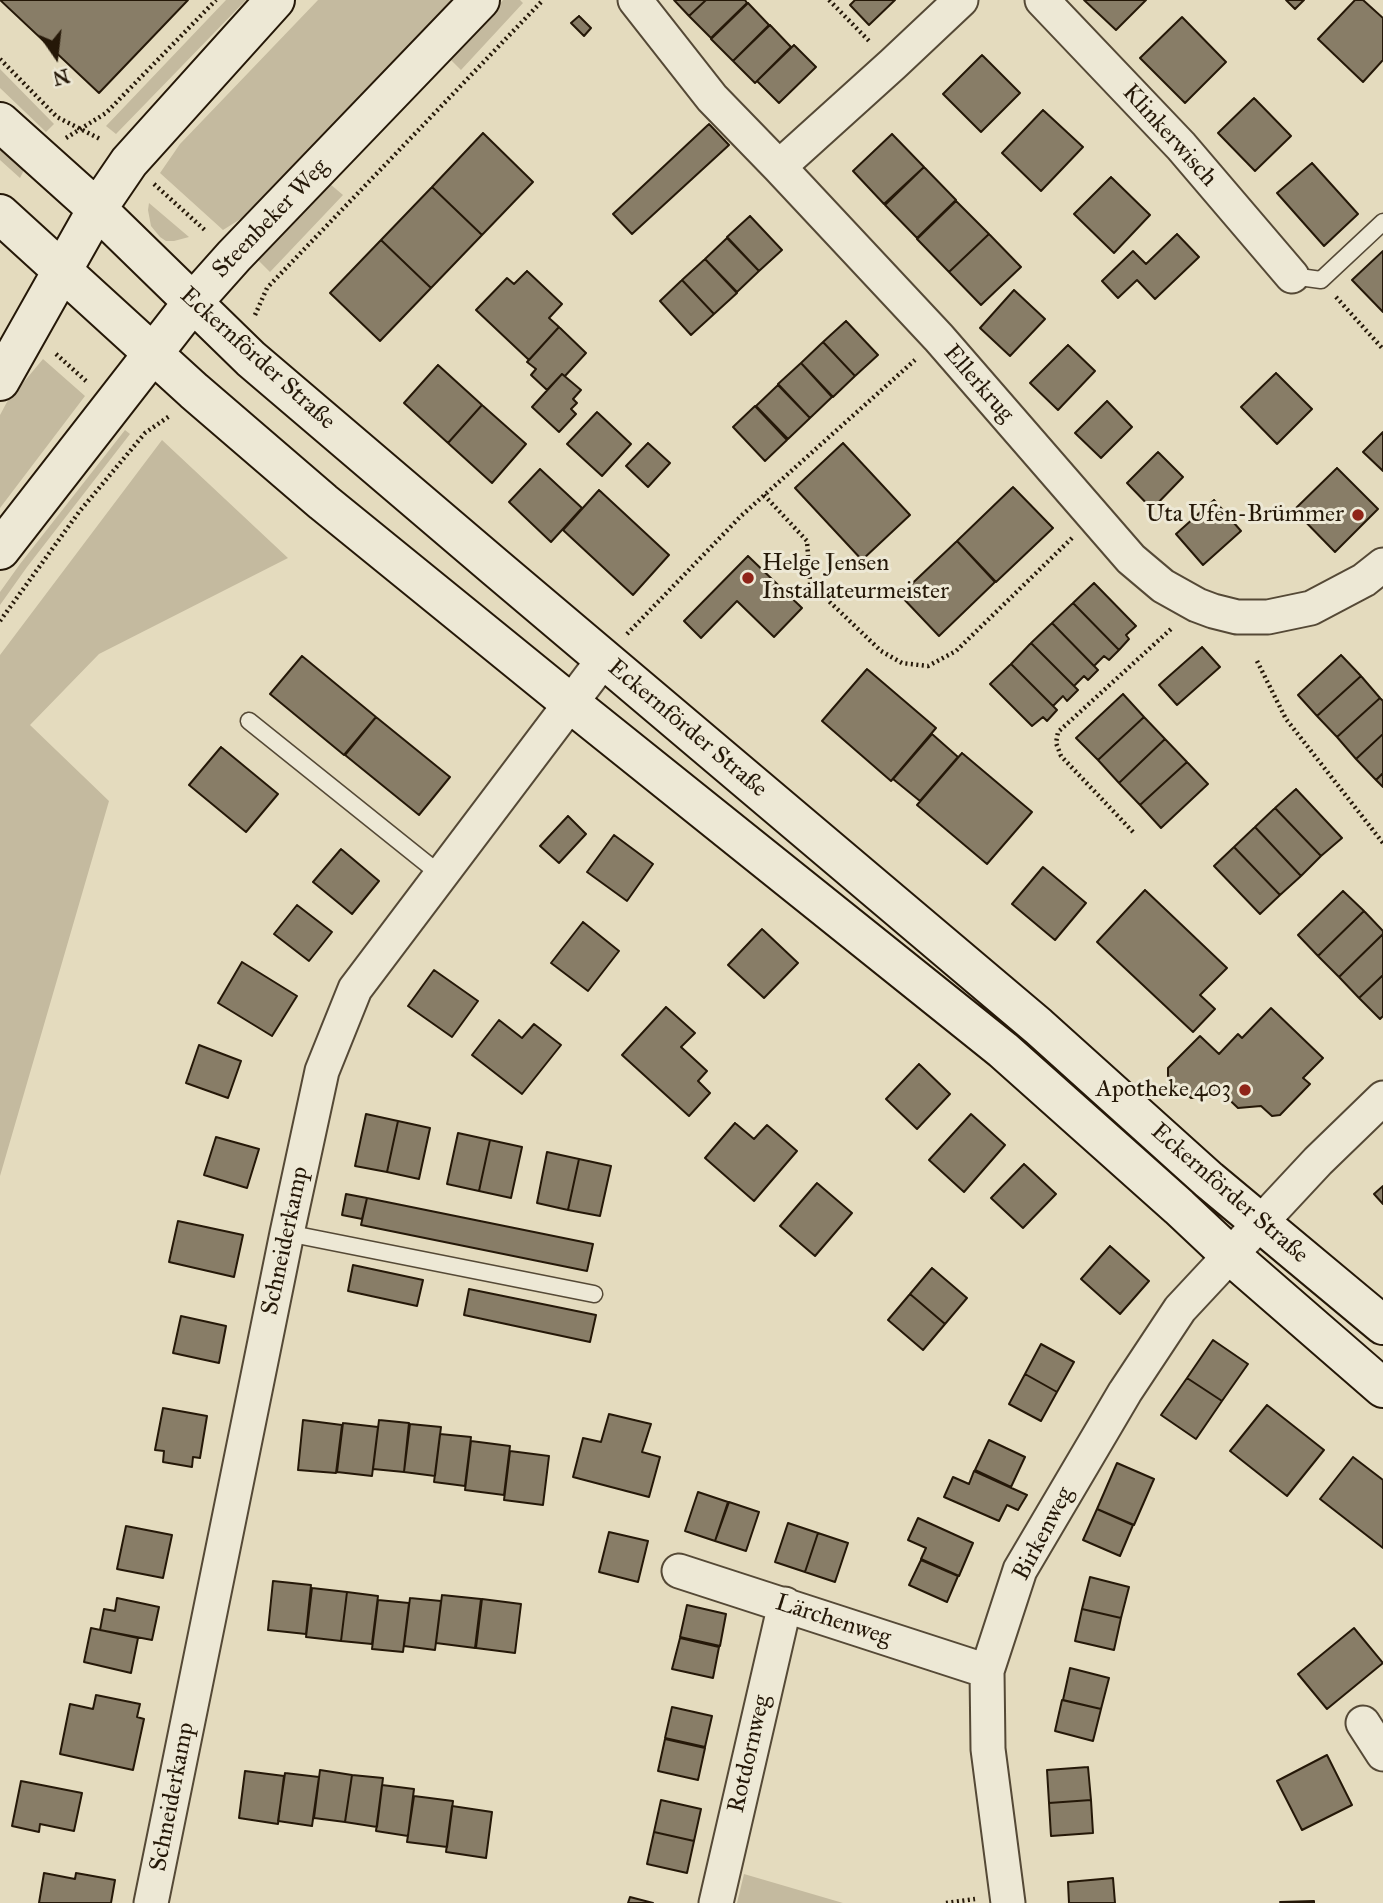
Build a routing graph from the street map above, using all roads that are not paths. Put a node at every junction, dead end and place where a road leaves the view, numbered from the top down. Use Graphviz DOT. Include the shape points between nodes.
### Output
graph roads {
  1 [pos="275,0"];
  2 [pos="480,0"];
  3 [pos="635,0"];
  4 [pos="961,0"];
  5 [pos="1042,0"];
  6 [pos="0,122"];
  7 [pos="779,167"];
  8 [pos="97,209"];
  9 [pos="0,214"];
  10 [pos="1383,222"];
  11 [pos="62,271"];
  12 [pos="1307,278"];
  13 [pos="193,302"];
  14 [pos="153,352"];
  15 [pos="0,381"];
  16 [pos="0,550"];
  17 [pos="1383,565"];
  18 [pos="604,659"];
  19 [pos="569,702"];
  20 [pos="249,721"];
  21 [pos="441,875"];
  22 [pos="1383,1098"];
  23 [pos="1261,1222"];
  24 [pos="287,1233"];
  25 [pos="1230,1255"];
  26 [pos="594,1294"];
  27 [pos="1383,1325"];
  28 [pos="1383,1388"];
  29 [pos="680,1571"];
  30 [pos="785,1604"];
  31 [pos="987,1671"];
  32 [pos="1363,1723"];
  33 [pos="1383,1754"];
  34 [pos="151,1903"];
  35 [pos="716,1903"];
  36 [pos="1008,1903"];
  1 -- 8 [label="street" via="129,162"];
  2 -- 13 [label="street, Steenbeker Weg"];
  3 -- 7 [label="street, Ellerkrug" via="712,98"];
  4 -- 7 [label="street"];
  5 -- 12 [label="street, Klinkerwisch"];
  6 -- 8 [label="street, Eckernförder Straße"];
  7 -- 17 [label="street, Ellerkrug" via="939,338 1131,559 1163,586 1197,605 1237,617 1268,617 1311,608"];
  8 -- 11 [label="street"];
  8 -- 13 [label="street, Eckernförder Straße"];
  9 -- 11 [label="street, Eckernförder Straße"];
  10 -- 12 [label="lane"];
  11 -- 14 [label="street, Eckernförder Straße"];
  11 -- 15 [label="street"];
  13 -- 14 [label="street, Steenbeker Weg"];
  13 -- 18 [label="street, Eckernförder Straße" via="242,351"];
  14 -- 16 [label="street, Steenbeker Weg"];
  14 -- 19 [label="street, Eckernförder Straße" via="323,502"];
  18 -- 19 [label="street, Schneiderkamp"];
  18 -- 23 [label="street, Eckernförder Straße" via="1038,1026"];
  19 -- 21 [label="street, Schneiderkamp"];
  19 -- 25 [label="street, Eckernförder Straße" via="1003,1051"];
  20 -- 21 [label="lane"];
  21 -- 24 [label="street, Schneiderkamp" via="355,989 322,1071"];
  22 -- 23 [label="street, Birkenweg"];
  23 -- 25 [label="street, Birkenweg"];
  23 -- 27 [label="street, Eckernförder Straße"];
  24 -- 26 [label="lane"];
  24 -- 34 [label="street, Schneiderkamp"];
  25 -- 28 [label="street, Eckernförder Straße"];
  25 -- 31 [label="street, Birkenweg" via="1180,1309 1125,1392 1020,1570"];
  29 -- 30 [label="street, Lärchenweg"];
  30 -- 31 [label="street, Lärchenweg"];
  30 -- 35 [label="street, Rotdornweg"];
  31 -- 36 [label="street, Birkenweg" via="988,1749"];
  32 -- 33 [label="street"];
}
